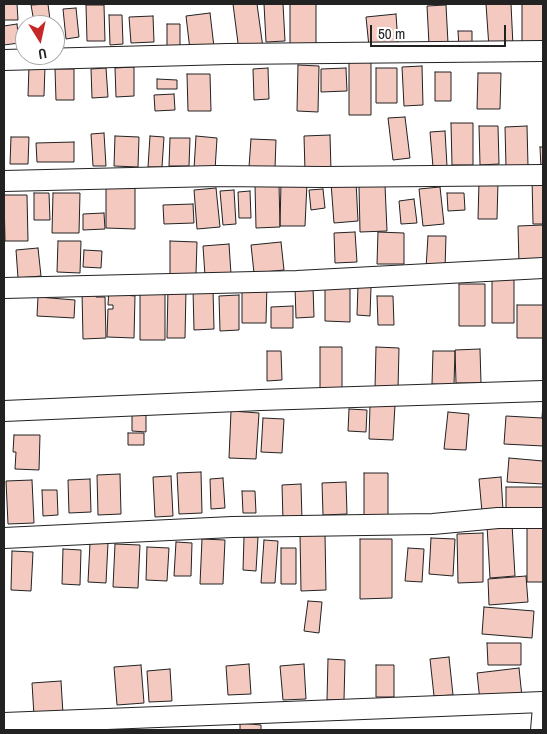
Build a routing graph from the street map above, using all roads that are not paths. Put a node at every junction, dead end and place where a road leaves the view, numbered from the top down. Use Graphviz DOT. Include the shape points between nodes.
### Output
graph roads {
  1 [pos="543,51"];
  2 [pos="4,60"];
  3 [pos="543,176"];
  4 [pos="4,181"];
  5 [pos="543,268"];
  6 [pos="4,288"];
  7 [pos="543,391"];
  8 [pos="4,411"];
  9 [pos="543,518"];
  10 [pos="4,538"];
  11 [pos="543,702"];
  12 [pos="543,707"];
  13 [pos="4,724"];
  14 [pos="541,730"];
  1 -- 2 [label="street"];
  3 -- 4 [label="street" via="216,176"];
  5 -- 6 [label="street" via="296,281"];
  7 -- 8 [label="street"];
  9 -- 10 [label="street" via="410,525 232,527"];
  11 -- 13 [label="street"];
  12 -- 14 [label="street"];
}
